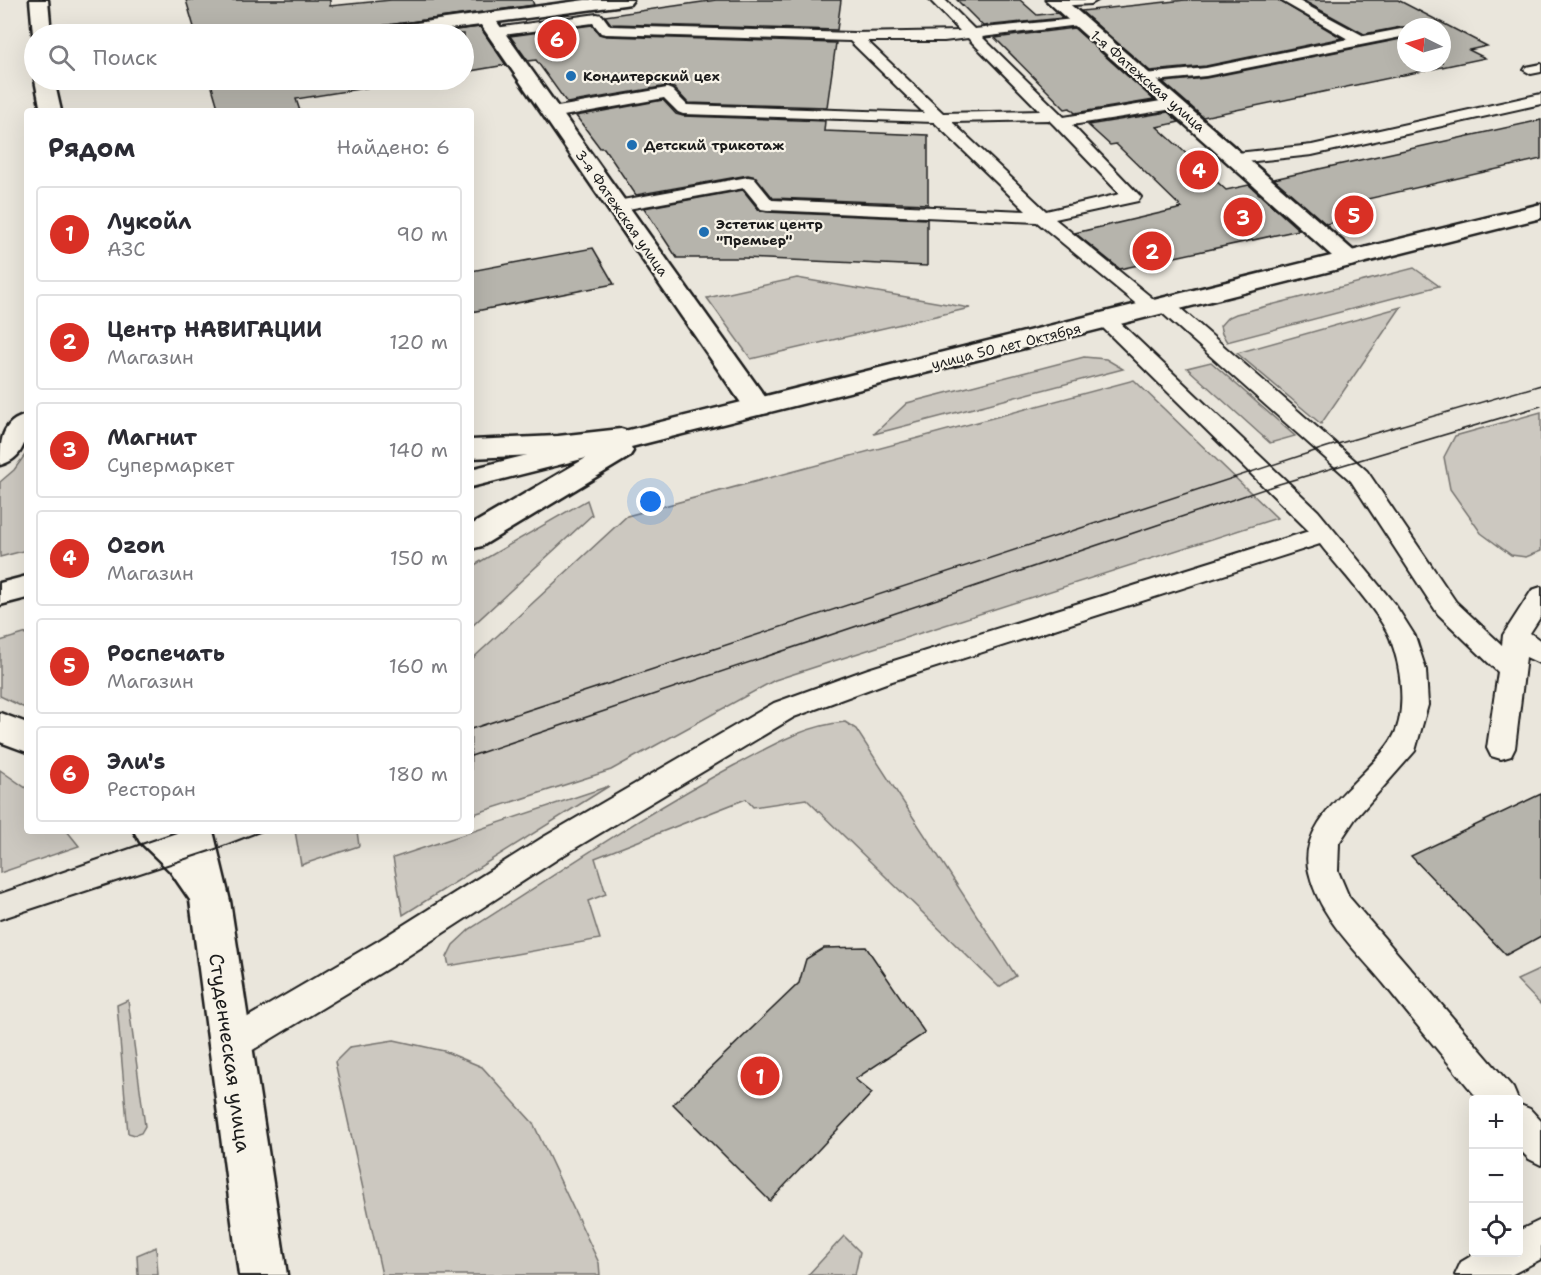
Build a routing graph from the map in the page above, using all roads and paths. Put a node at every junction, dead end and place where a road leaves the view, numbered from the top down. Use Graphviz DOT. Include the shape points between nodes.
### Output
graph roads {
  1 [pos="39,0"];
  2 [pos="459,0"];
  3 [pos="624,0"];
  4 [pos="937,0"];
  5 [pos="1091,0"];
  6 [pos="1287,0"];
  7 [pos="1056,1"];
  8 [pos="1079,21"];
  9 [pos="463,22"];
  10 [pos="41,24"];
  11 [pos="448,24"];
  12 [pos="490,26"];
  13 [pos="1397,34"];
  14 [pos="972,35"];
  15 [pos="854,37"];
  16 [pos="1362,41"];
  17 [pos="1144,78"];
  18 [pos="48,90"];
  19 [pos="1541,99"];
  20 [pos="1173,104"];
  21 [pos="51,108"];
  22 [pos="552,113"];
  23 [pos="940,118"];
  24 [pos="1056,119"];
  25 [pos="1237,158"];
  26 [pos="617,206"];
  27 [pos="1541,211"];
  28 [pos="1042,217"];
  29 [pos="1348,259"];
  30 [pos="1159,307"];
  31 [pos="1107,321"];
  32 [pos="758,407"];
  33 [pos="24,427"];
  34 [pos="646,435"];
  35 [pos="474,448"];
  36 [pos="0,456"];
  37 [pos="474,477"];
  38 [pos="1325,534"];
  39 [pos="474,538"];
  40 [pos="24,588"];
  41 [pos="0,594"];
  42 [pos="1541,596"];
  43 [pos="1516,635"];
  44 [pos="1541,655"];
  45 [pos="1512,670"];
  46 [pos="0,727"];
  47 [pos="24,737"];
  48 [pos="1501,748"];
  49 [pos="156,834"];
  50 [pos="195,834"];
  51 [pos="217,834"];
  52 [pos="210,902"];
  53 [pos="229,1046"];
  54 [pos="1497,1095"];
  55 [pos="1523,1127"];
  56 [pos="1541,1147"];
  57 [pos="1541,1239"];
  58 [pos="1523,1249"];
  59 [pos="1508,1257"];
  60 [pos="263,1275"];
  61 [pos="1474,1275"];
  1 -- 10 [label="main road"];
  2 -- 9 [label="main road"];
  3 -- 12 [label="main road"];
  4 -- 14 [label="lane"];
  5 -- 7 [label="lane"];
  6 -- 16 [label="lane"];
  7 -- 8 [label="main road, 1-я Фатежская улица"];
  8 -- 14 [label="lane"];
  8 -- 17 [label="main road, 1-я Фатежская улица"];
  9 -- 11 [label="main road"];
  9 -- 12 [label="main road"];
  12 -- 15 [label="lane" via="597,18 606,30"];
  12 -- 22 [label="main road, 3-я Фатежская улица"];
  13 -- 16 [label="lane"];
  14 -- 15 [label="lane"];
  14 -- 24 [label="lane"];
  15 -- 23 [label="lane"];
  16 -- 17 [label="lane" via="1206,72"];
  17 -- 20 [label="main road, 1-я Фатежская улица"];
  18 -- 21 [label="main road"];
  19 -- 25 [label="lane" via="1312,150"];
  20 -- 24 [label="lane"];
  20 -- 25 [label="main road, 1-я Фатежская улица"];
  22 -- 23 [label="lane" via="667,93 682,109"];
  22 -- 26 [label="main road, 3-я Фатежская улица"];
  23 -- 24 [label="lane"];
  23 -- 28 [label="lane"];
  24 -- 28 [label="lane" via="1132,197"];
  25 -- 29 [label="main road, 1-я Фатежская улица"];
  26 -- 28 [label="lane" via="748,182 767,205"];
  26 -- 32 [label="main road, 3-я Фатежская улица"];
  27 -- 29 [label="main road, улица 50 лет Октября"];
  28 -- 30 [label="lane"];
  29 -- 30 [label="main road, улица 50 лет Октября"];
  30 -- 31 [label="main road, улица 50 лет Октября"];
  30 -- 45 [label="lane" via="1359,476 1447,608"];
  31 -- 32 [label="main road, улица 50 лет Октября"];
  31 -- 38 [label="lane" via="1263,469"];
  32 -- 34 [label="main road, улица 50 лет Октября"];
  33 -- 36 [label="main road"];
  34 -- 35 [label="main road" via="558,445"];
  34 -- 37 [label="main road, улица 50 лет Октября"];
  34 -- 39 [label="main road"];
  38 -- 53 [label="lane" via="877,676 784,710"];
  38 -- 54 [label="lane" via="1388,612 1402,636 1413,670 1415,705 1405,743 1324,840 1323,872 1337,905"];
  40 -- 41 [label="main road"];
  42 -- 43 [label="lane"];
  43 -- 44 [label="lane"];
  43 -- 45 [label="lane"];
  45 -- 48 [label="lane"];
  46 -- 47 [label="main road"];
  49 -- 52 [label="main road" via="184,860"];
  50 -- 52 [label="main road, Студенческая улица"];
  51 -- 52 [label="main road"];
  52 -- 53 [label="main road, Студенческая улица"];
  53 -- 60 [label="main road, Студенческая улица"];
  55 -- 56 [label="lane"];
  57 -- 58 [label="lane"];
  59 -- 61 [label="lane"];
}
